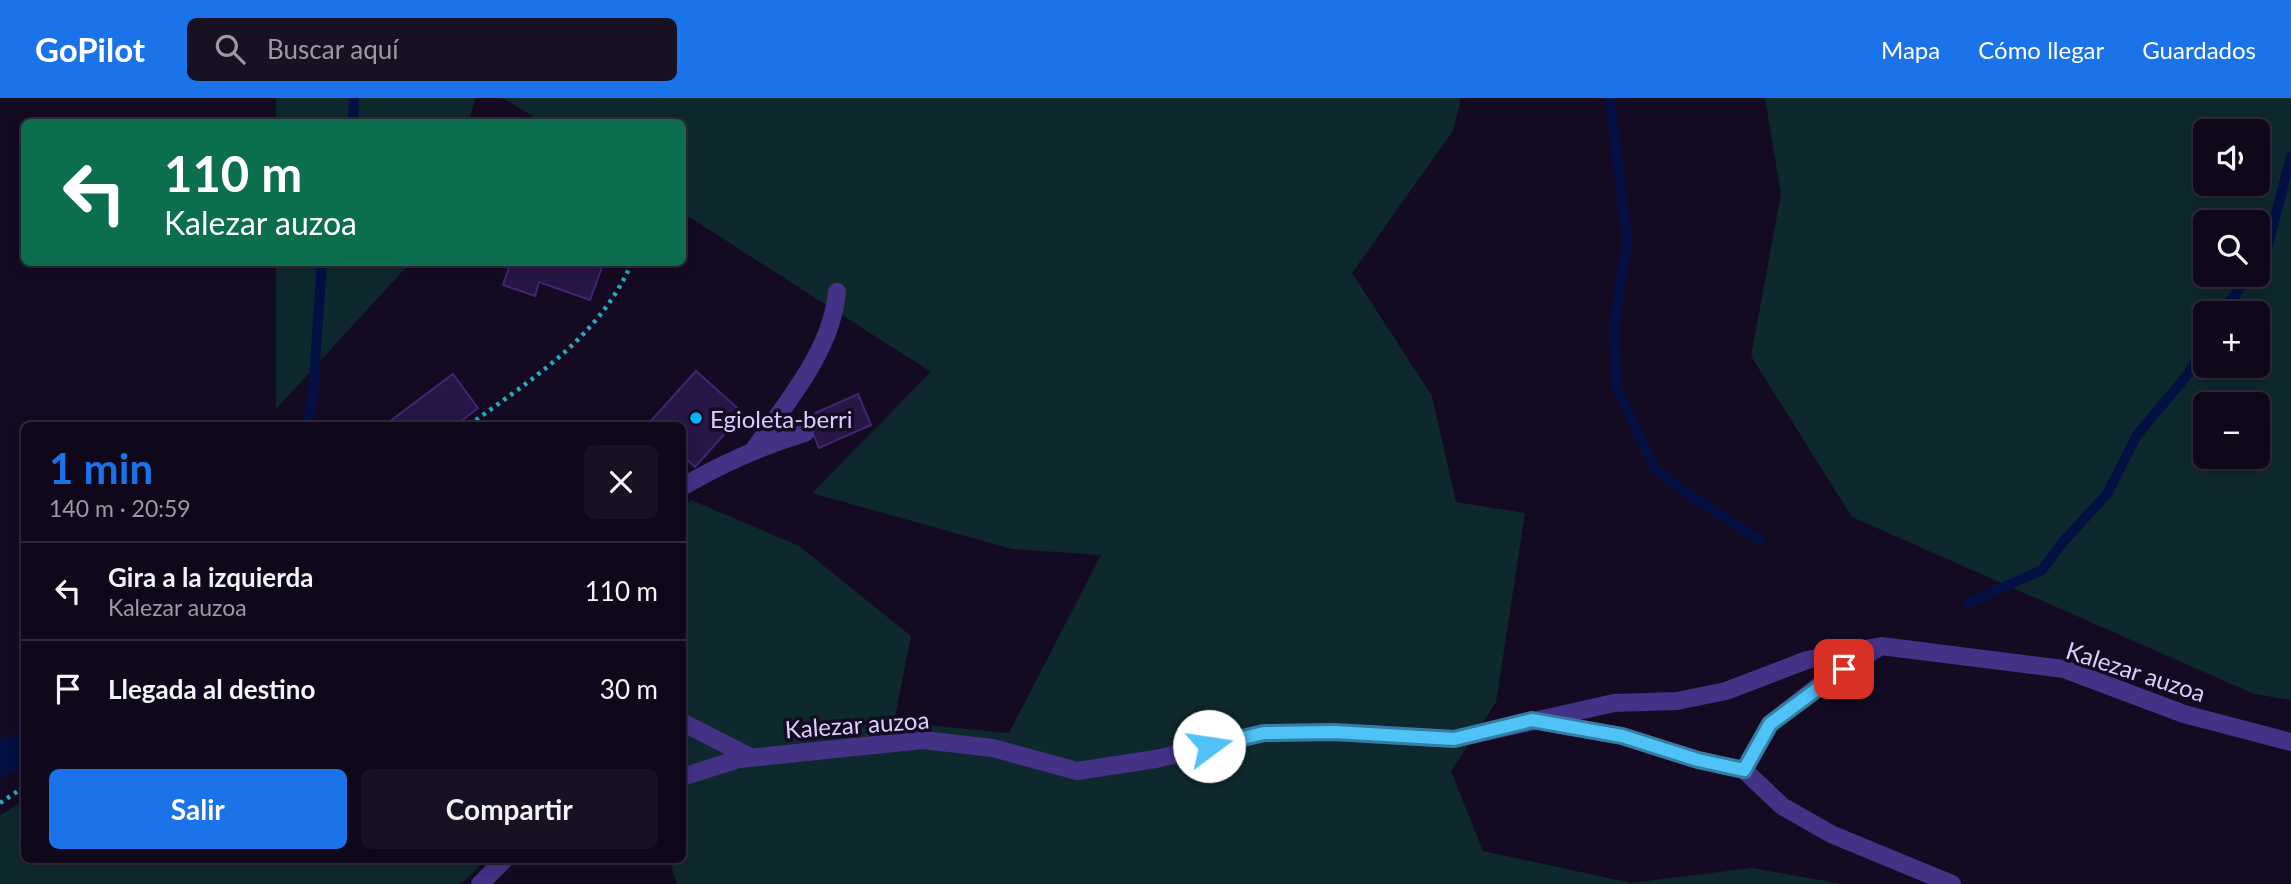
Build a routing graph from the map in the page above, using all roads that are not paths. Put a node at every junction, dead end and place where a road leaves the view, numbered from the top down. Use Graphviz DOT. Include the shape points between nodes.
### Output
graph roads {
  1 [pos="836,292"];
  2 [pos="805,433"];
  3 [pos="753,451"];
  4 [pos="686,485"];
  5 [pos="1881,646"];
  6 [pos="1532,720"];
  7 [pos="686,724"];
  8 [pos="2291,742"];
  9 [pos="750,757"];
  10 [pos="1744,770"];
  11 [pos="686,776"];
  12 [pos="501,863"];
  13 [pos="480,884"];
  14 [pos="1952,884"];
  1 -- 3 [label="street" via="835,312 815,361"];
  2 -- 3 [label="street"];
  3 -- 4 [label="street"];
  5 -- 6 [label="street, Kalezar auzoa" via="1807,660 1726,691 1677,701 1614,703"];
  5 -- 8 [label="street, Kalezar auzoa" via="2064,669 2184,714"];
  5 -- 10 [label="street" via="1770,724"];
  6 -- 9 [label="street, Kalezar auzoa" via="1454,739 1264,733 1156,759 1077,771 993,747 923,740"];
  6 -- 10 [label="street, Kalezar auzoa" via="1622,736"];
  7 -- 9 [label="street"];
  9 -- 11 [label="street, Kalezar auzoa"];
  10 -- 14 [label="street" via="1782,806 1822,828"];
  12 -- 13 [label="street"];
}
